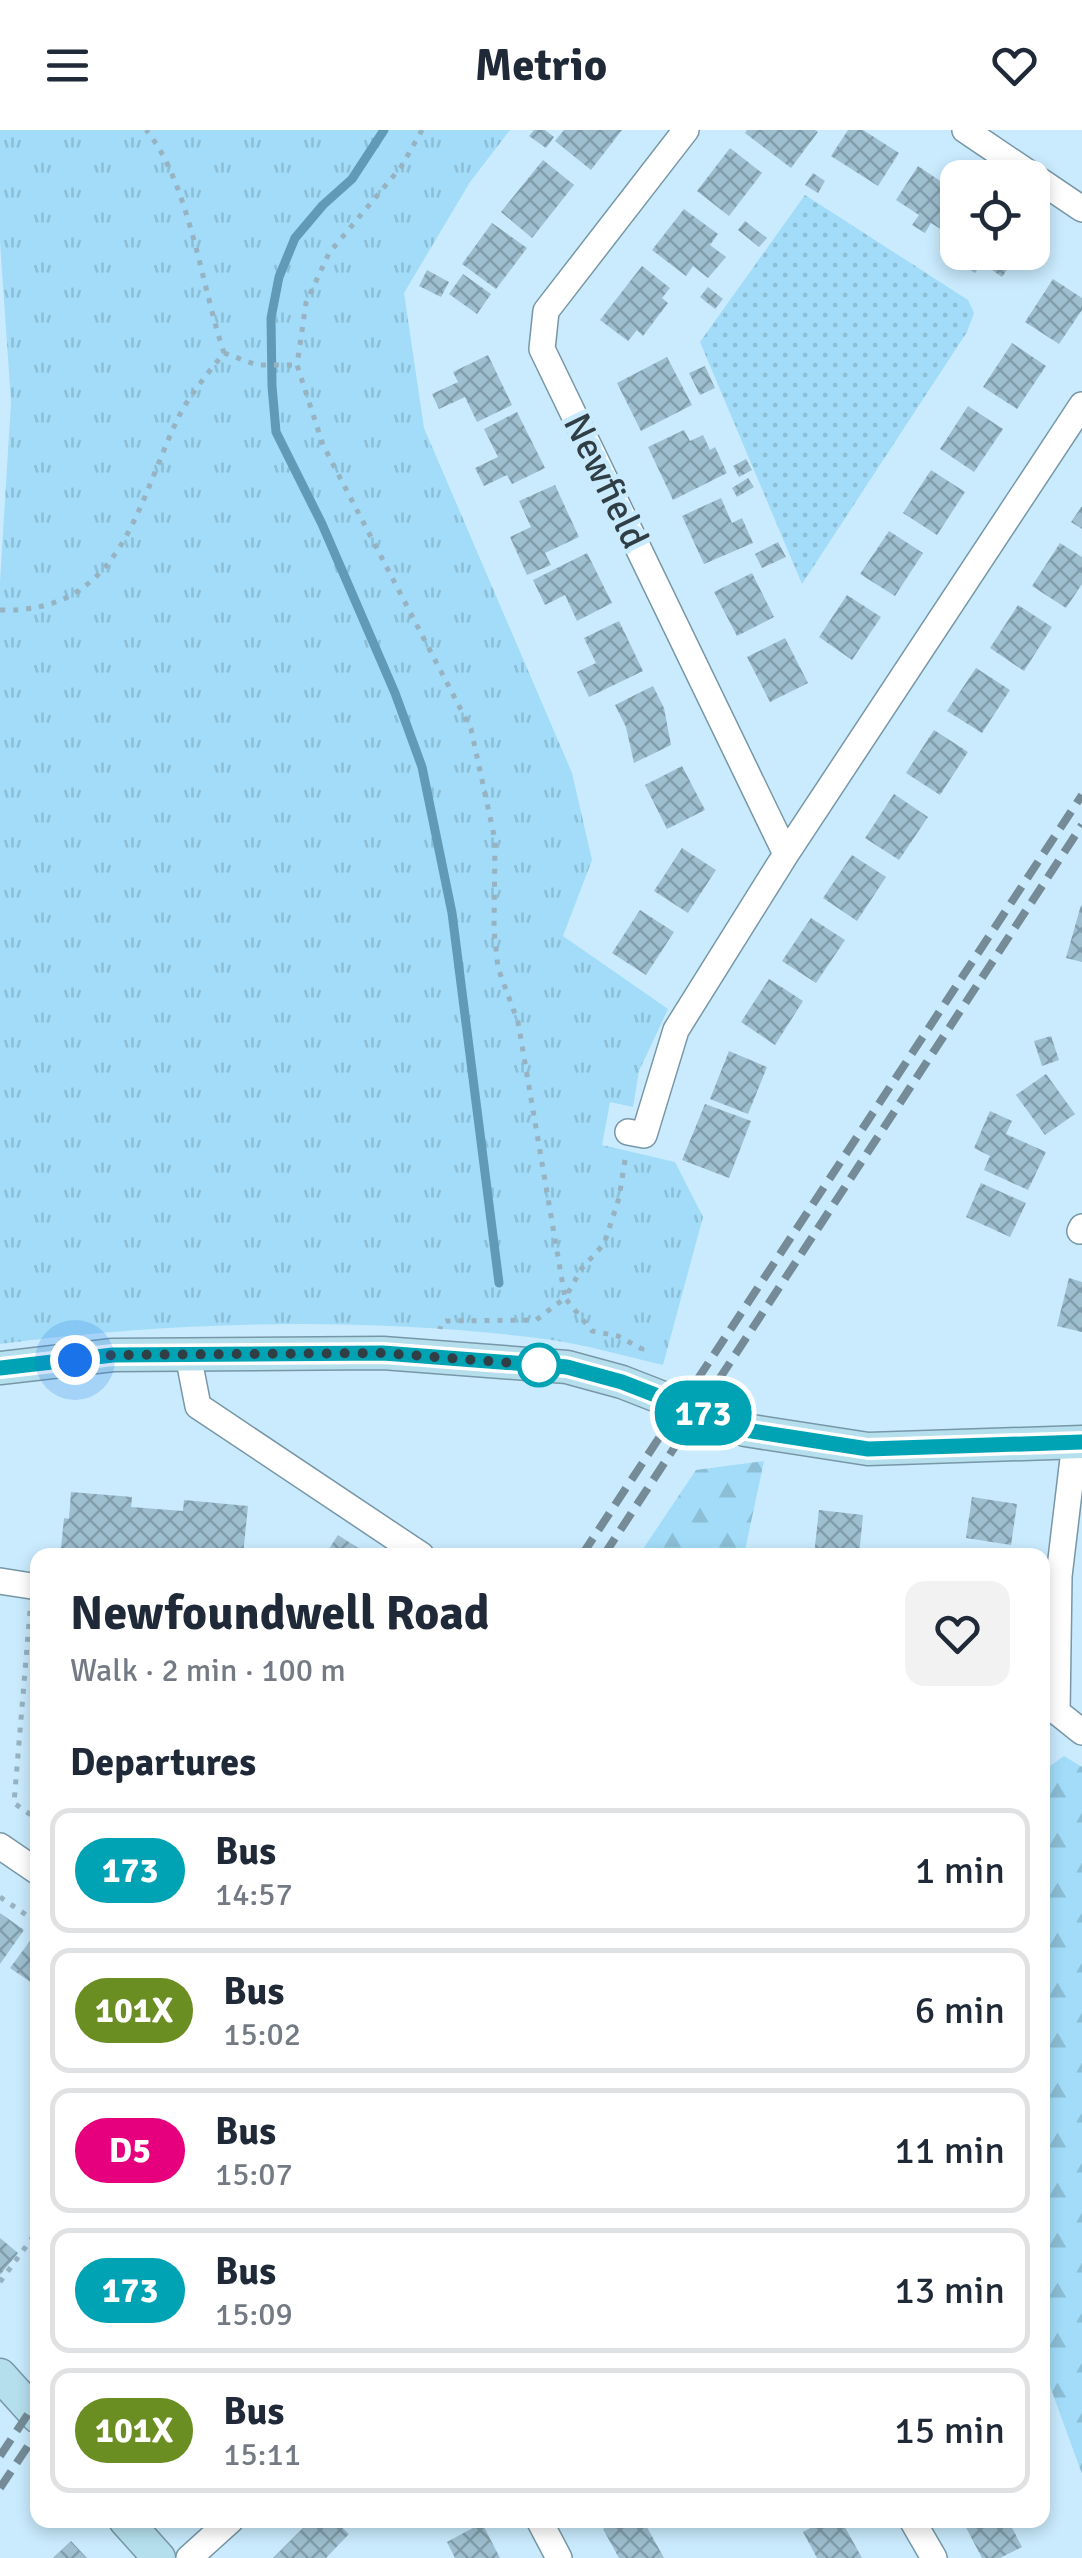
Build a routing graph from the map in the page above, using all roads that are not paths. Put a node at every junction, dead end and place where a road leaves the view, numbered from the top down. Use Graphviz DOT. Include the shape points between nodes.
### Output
graph roads {
  1 [pos="686,130"];
  2 [pos="974,133"];
  3 [pos="1082,209"];
  4 [pos="1082,404"];
  5 [pos="786,854"];
  6 [pos="628,1132"];
  7 [pos="188,1355"];
  8 [pos="0,1368"];
  9 [pos="1078,1442"];
  10 [pos="411,1548"];
  11 [pos="0,1581"];
  12 [pos="30,1586"];
  13 [pos="1082,1732"];
  14 [pos="0,1846"];
  15 [pos="30,1867"];
  16 [pos="0,2376"];
  17 [pos="30,2408"];
  18 [pos="132,2528"];
  19 [pos="222,2528"];
  20 [pos="544,2528"];
  21 [pos="917,2528"];
  22 [pos="159,2558"];
  23 [pos="189,2558"];
  24 [pos="559,2558"];
  25 [pos="934,2558"];
  1 -- 5 [label="street, Newfield" via="546,311 542,348"];
  2 -- 3 [label="street"];
  4 -- 5 [label="street"];
  5 -- 6 [label="street" via="676,1030 644,1135"];
  7 -- 8 [label="main road" via="113,1355"];
  7 -- 9 [label="main road" via="383,1353 567,1367 745,1430 868,1449"];
  7 -- 10 [label="street" via="198,1406"];
  9 -- 13 [label="street" via="1059,1576 1057,1712"];
  11 -- 12 [label="street"];
  14 -- 15 [label="street"];
  16 -- 17 [label="main road"];
  18 -- 22 [label="main road"];
  19 -- 23 [label="street"];
  20 -- 24 [label="street"];
  21 -- 25 [label="street"];
}
